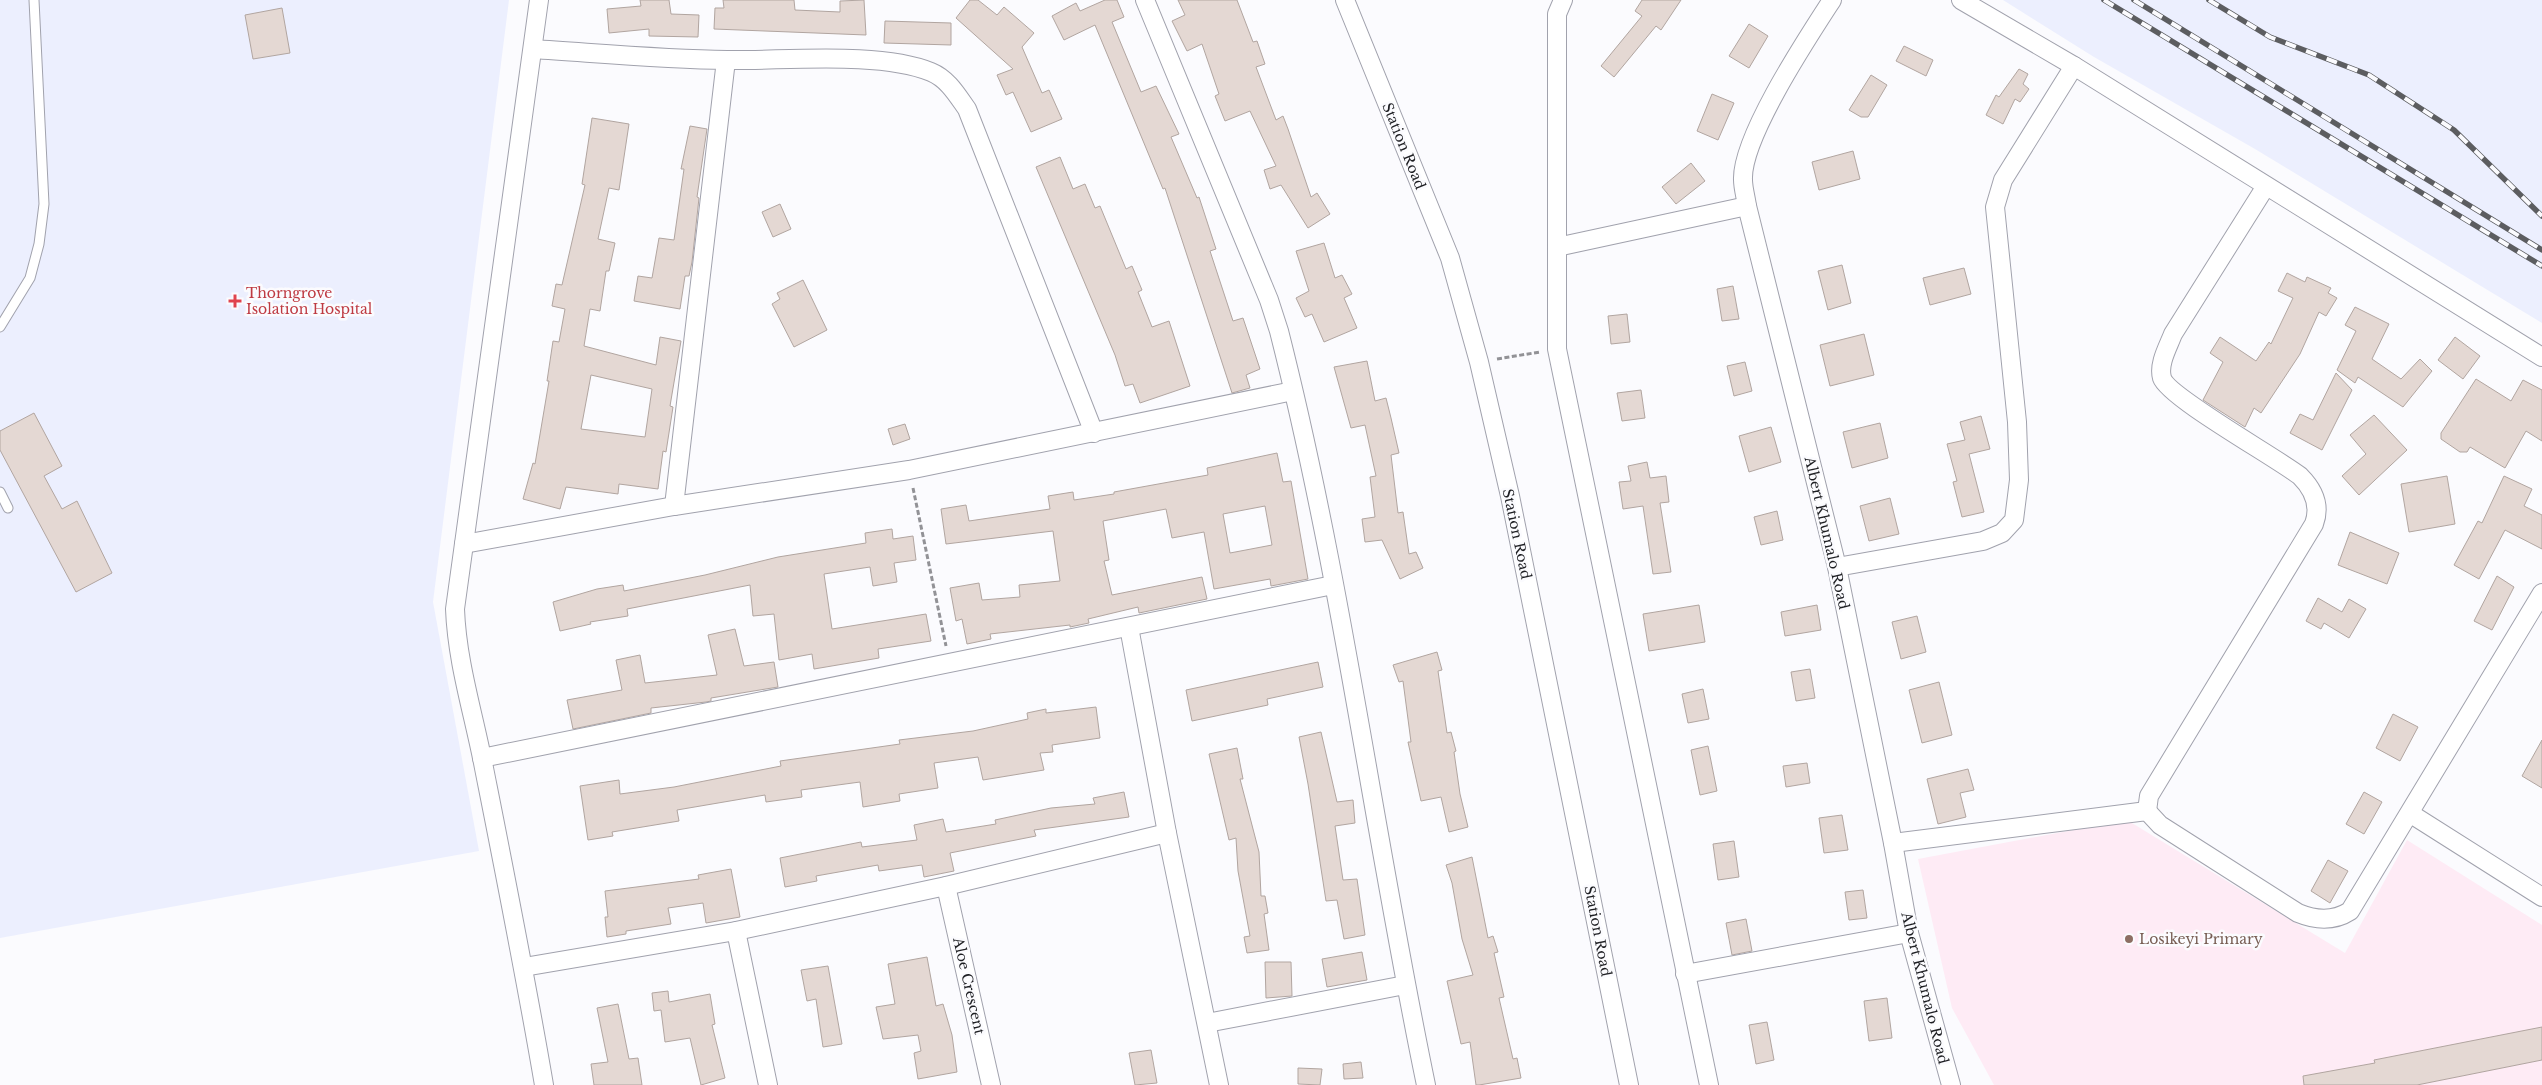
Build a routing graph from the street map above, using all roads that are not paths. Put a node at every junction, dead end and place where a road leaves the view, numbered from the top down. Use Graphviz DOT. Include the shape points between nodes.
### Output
graph roads {
  1 [pos="34,0"];
  2 [pos="539,0"];
  3 [pos="1145,0"];
  4 [pos="1345,0"];
  5 [pos="1832,0"];
  6 [pos="1961,0"];
  7 [pos="1558,2"];
  8 [pos="533,49"];
  9 [pos="726,60"];
  10 [pos="2074,66"];
  11 [pos="2266,186"];
  12 [pos="1747,206"];
  13 [pos="1557,247"];
  14 [pos="0,327"];
  15 [pos="2542,357"];
  16 [pos="1293,391"];
  17 [pos="1094,433"];
  18 [pos="0,492"];
  19 [pos="674,506"];
  20 [pos="8,508"];
  21 [pos="464,544"];
  22 [pos="1837,567"];
  23 [pos="1334,585"];
  24 [pos="2542,594"];
  25 [pos="1129,627"];
  26 [pos="482,758"];
  27 [pos="2147,811"];
  28 [pos="2411,814"];
  29 [pos="1167,833"];
  30 [pos="1894,843"];
  31 [pos="946,886"];
  32 [pos="2542,896"];
  33 [pos="736,932"];
  34 [pos="1909,933"];
  35 [pos="524,967"];
  36 [pos="1685,974"];
  37 [pos="1405,984"];
  38 [pos="1207,1023"];
  39 [pos="544,1085"];
  40 [pos="768,1085"];
  41 [pos="991,1085"];
  42 [pos="1220,1085"];
  43 [pos="1426,1085"];
  44 [pos="1629,1085"];
  45 [pos="1708,1085"];
  46 [pos="1950,1085"];
  1 -- 14 [label="lane" via="44,204 39,244 30,278"];
  2 -- 8 [label="street"];
  3 -- 16 [label="street" via="1269,300"];
  4 -- 44 [label="street, Station Road" via="1450,258 1479,362 1514,515"];
  5 -- 12 [label="street, Albert Khumalo Road" via="1799,51 1753,141 1742,179"];
  6 -- 10 [label="street"];
  7 -- 13 [label="street"];
  8 -- 9 [label="street"];
  8 -- 21 [label="street"];
  9 -- 17 [label="street" via="867,60 906,65 946,80 967,109"];
  9 -- 19 [label="street"];
  10 -- 11 [label="street"];
  10 -- 22 [label="street" via="2002,180 1995,207 2017,422 2019,480 2014,520 2002,533 1983,541"];
  11 -- 15 [label="street"];
  11 -- 27 [label="street" via="2173,334 2164,356 2161,376 2164,383 2192,406 2300,476 2310,487 2318,513 2149,796"];
  12 -- 13 [label="street"];
  12 -- 22 [label="street, Albert Khumalo Road"];
  13 -- 36 [label="street" via="1557,349"];
  16 -- 17 [label="street"];
  16 -- 23 [label="street"];
  17 -- 19 [label="street" via="909,470"];
  18 -- 20 [label="lane"];
  19 -- 21 [label="street"];
  21 -- 26 [label="street" via="456,596 456,626 460,662"];
  22 -- 30 [label="street, Albert Khumalo Road"];
  23 -- 25 [label="street"];
  23 -- 37 [label="street"];
  24 -- 28 [label="street"];
  25 -- 26 [label="street"];
  25 -- 29 [label="street"];
  26 -- 35 [label="street"];
  27 -- 28 [label="street" via="2160,825 2290,908 2319,920 2350,911"];
  27 -- 30 [label="street"];
  28 -- 32 [label="street"];
  29 -- 31 [label="street"];
  29 -- 38 [label="street"];
  30 -- 34 [label="street, Albert Khumalo Road"];
  31 -- 33 [label="street"];
  31 -- 41 [label="street, Aloe Crescent"];
  33 -- 35 [label="street"];
  33 -- 40 [label="street"];
  34 -- 36 [label="street"];
  34 -- 46 [label="street, Albert Khumalo Road"];
  35 -- 39 [label="street"];
  36 -- 45 [label="street"];
  37 -- 38 [label="street"];
  37 -- 43 [label="street"];
  38 -- 42 [label="street"];
}
